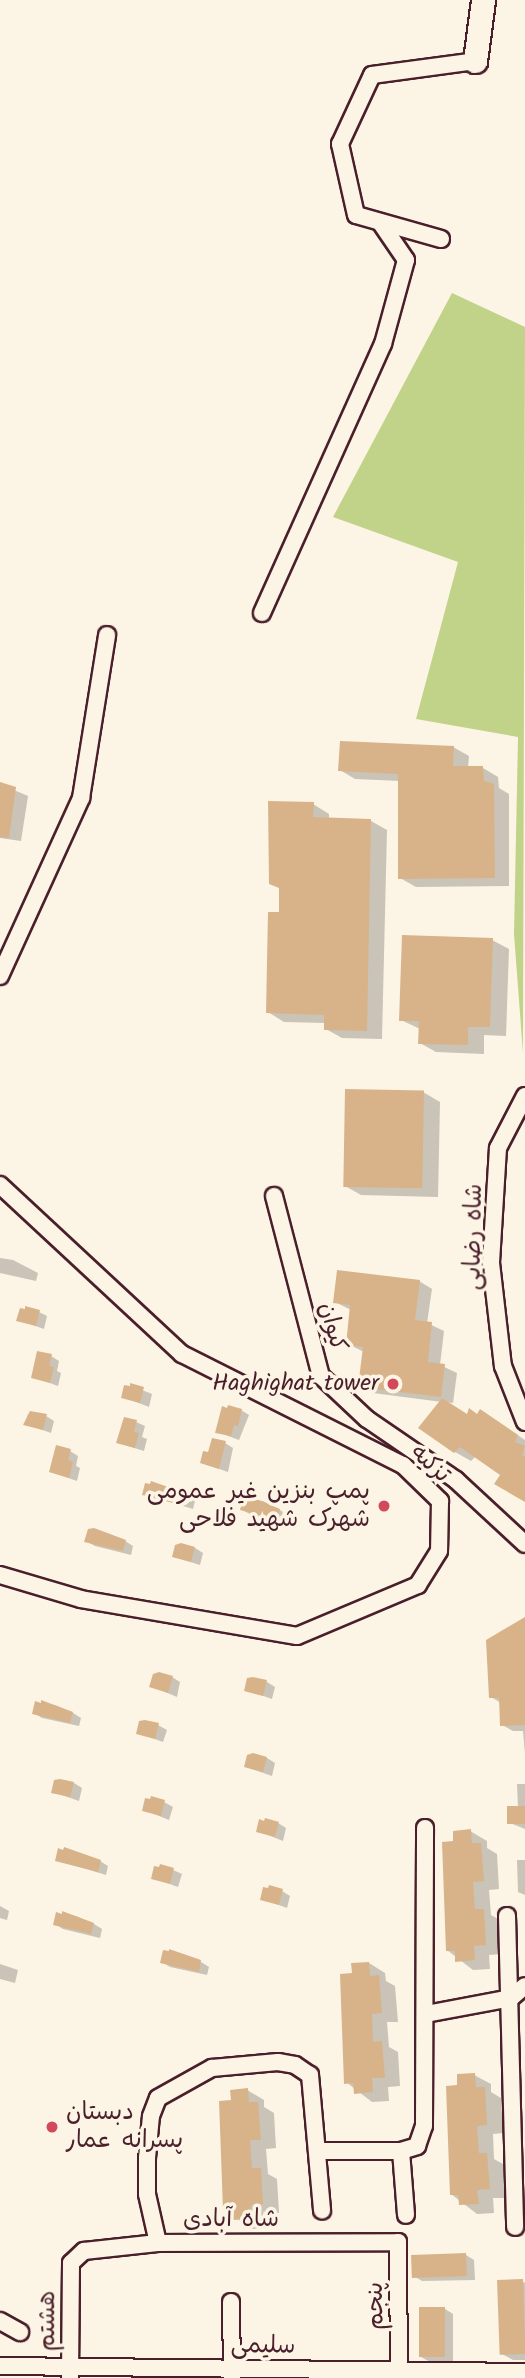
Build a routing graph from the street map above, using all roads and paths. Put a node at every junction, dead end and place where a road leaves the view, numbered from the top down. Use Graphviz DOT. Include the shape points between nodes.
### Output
graph roads {
  1 [pos="483,0"];
  2 [pos="475,61"];
  3 [pos="380,222"];
  4 [pos="440,239"];
  5 [pos="262,613"];
  6 [pos="107,635"];
  7 [pos="0,976"];
  8 [pos="525,1096"];
  9 [pos="0,1185"];
  10 [pos="274,1196"];
  11 [pos="525,1422"];
  12 [pos="525,1544"];
  13 [pos="0,1575"];
  14 [pos="425,1828"];
  15 [pos="507,1916"];
  16 [pos="525,1986"];
  17 [pos="518,2002"];
  18 [pos="426,2014"];
  19 [pos="318,2151"];
  20 [pos="401,2151"];
  21 [pos="322,2210"];
  22 [pos="405,2215"];
  23 [pos="514,2227"];
  24 [pos="398,2242"];
  25 [pos="158,2243"];
  26 [pos="71,2263"];
  27 [pos="231,2302"];
  28 [pos="0,2321"];
  29 [pos="20,2332"];
  30 [pos="0,2367"];
  31 [pos="525,2372"];
  32 [pos="71,2373"];
  33 [pos="232,2373"];
  34 [pos="399,2374"];
  35 [pos="475,2375"];
  1 -- 2 [label="main road"];
  2 -- 3 [label="street" via="372,75 340,144 356,215"];
  3 -- 4 [label="street"];
  3 -- 5 [label="street" via="406,260 383,344"];
  6 -- 7 [label="street" via="81,798"];
  8 -- 11 [label="street, شاه رضایی" via="498,1148 491,1263 503,1366"];
  9 -- 13 [label="street, تزکیه" via="182,1354 402,1465 440,1501 439,1551 418,1586 297,1636 81,1599"];
  10 -- 12 [label="street, کیوان" via="321,1376 368,1419 456,1480"];
  14 -- 18 [label="street"];
  15 -- 17 [label="street"];
  16 -- 17 [label="street"];
  17 -- 18 [label="street"];
  17 -- 23 [label="street"];
  18 -- 20 [label="street" via="424,2126 418,2146"];
  19 -- 20 [label="street"];
  19 -- 21 [label="street"];
  19 -- 25 [label="street" via="310,2075 295,2065 278,2062 212,2068 178,2084 158,2098 151,2116 147,2194"];
  20 -- 22 [label="street"];
  24 -- 25 [label="street, شاه آبادی"];
  24 -- 34 [label="street, پنجم"];
  25 -- 26 [label="street, شاه آبادی" via="84,2250"];
  26 -- 32 [label="street, هشتم"];
  27 -- 33 [label="street"];
  28 -- 29 [label="street"];
  30 -- 32 [label="street, سلیمی"];
  31 -- 35 [label="street, سلیمی"];
  32 -- 33 [label="street, سلیمی"];
  33 -- 34 [label="street, سلیمی"];
  34 -- 35 [label="street, سلیمی"];
}
